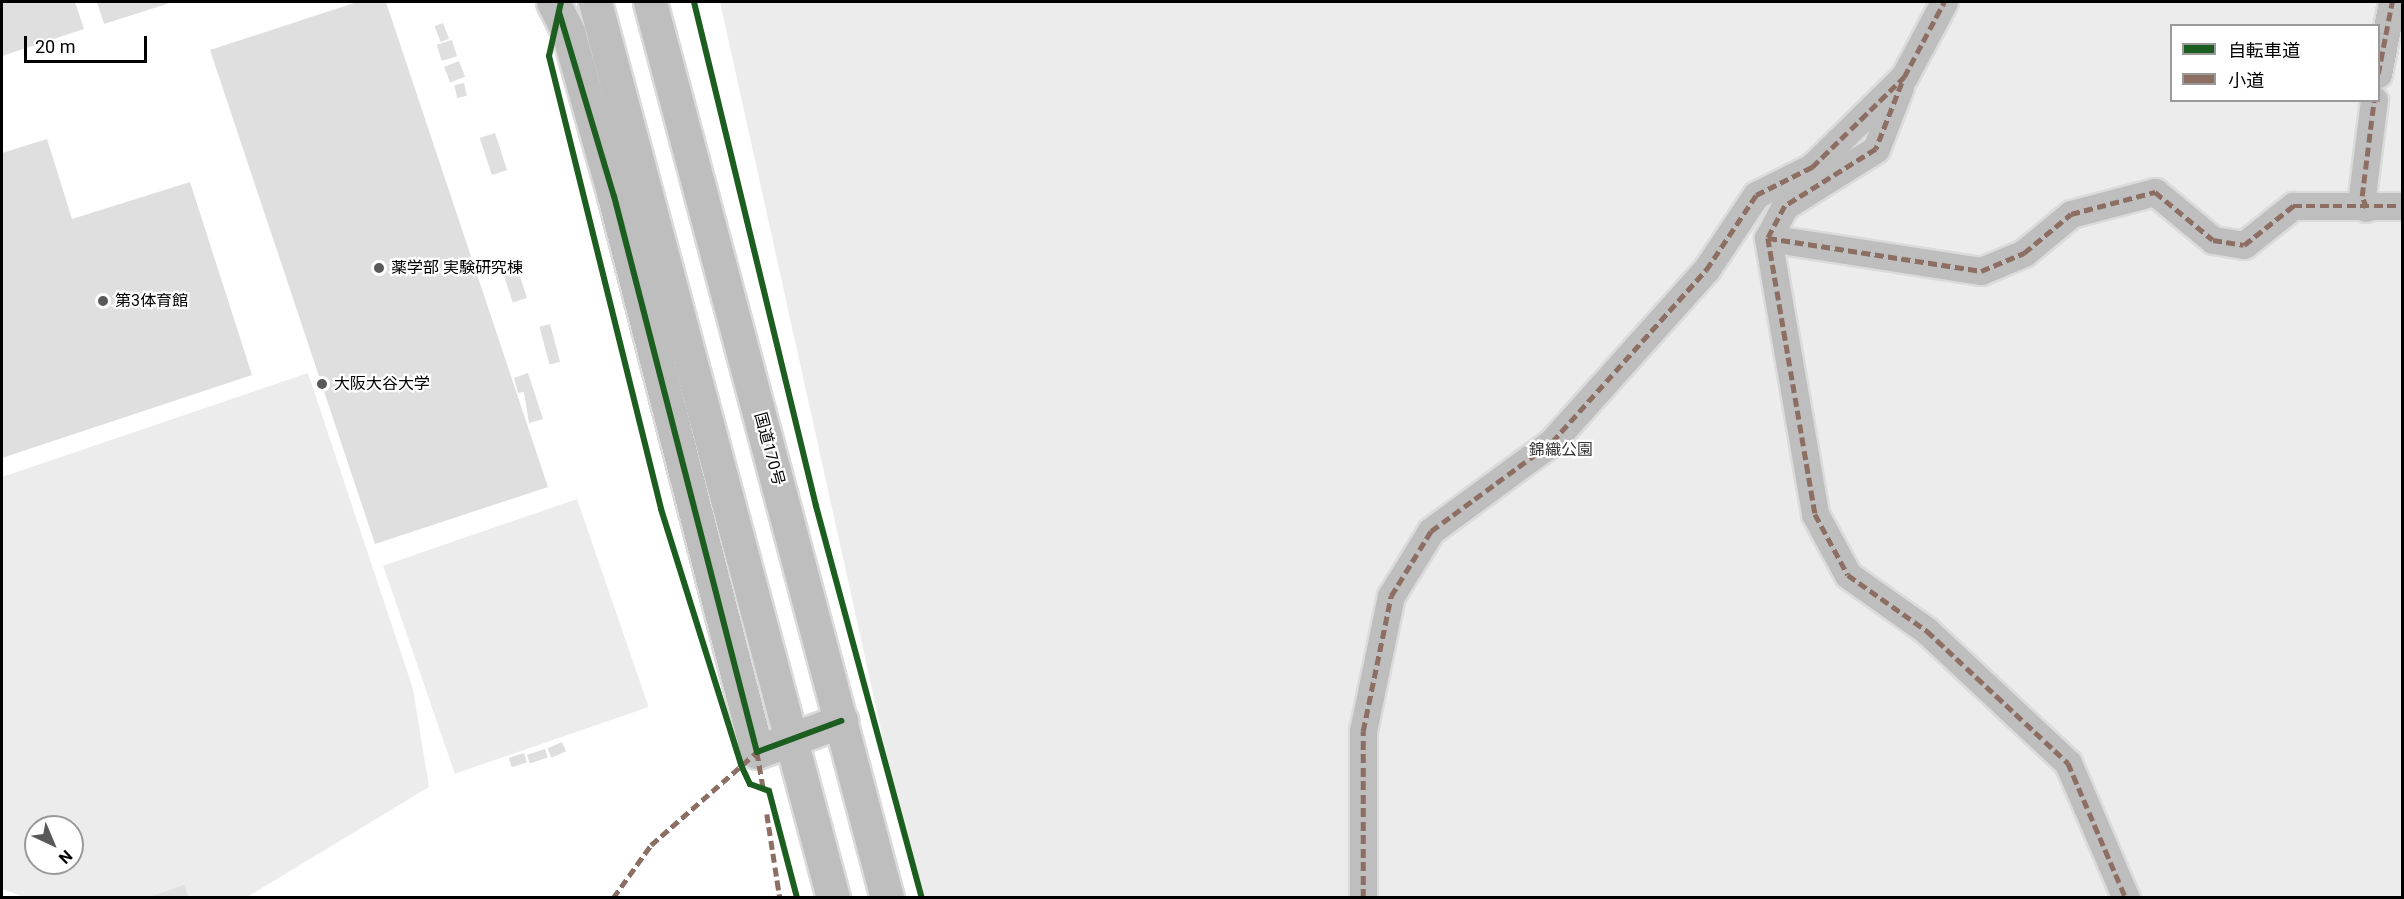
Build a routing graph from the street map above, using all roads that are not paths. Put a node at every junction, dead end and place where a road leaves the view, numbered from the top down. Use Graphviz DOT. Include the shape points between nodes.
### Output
graph roads {
  1 [pos="553,2"];
  2 [pos="595,2"];
  3 [pos="650,2"];
  4 [pos="1944,2"];
  5 [pos="2392,2"];
  6 [pos="2380,68"];
  7 [pos="1904,77"];
  8 [pos="2374,102"];
  9 [pos="2403,206"];
  10 [pos="2367,208"];
  11 [pos="1768,238"];
  12 [pos="841,722"];
  13 [pos="791,740"];
  14 [pos="832,897"];
  15 [pos="887,897"];
  16 [pos="1363,897"];
  17 [pos="2126,897"];
  1 -- 13 [label="main road" via="568,32 614,196 757,752"];
  2 -- 13 [label="main road"];
  3 -- 12 [label="main road, 国道170号"];
  4 -- 7 [label="street"];
  5 -- 6 [label="street"];
  7 -- 11 [label="street" via="1876,149 1785,206"];
  7 -- 16 [label="street" via="1812,167 1756,195 1706,270 1552,442 1431,531 1391,596 1363,731"];
  8 -- 10 [label="street" via="2362,196"];
  9 -- 10 [label="street"];
  10 -- 11 [label="street" via="2293,206 2244,244 2213,240 2156,192 2071,214 2024,253 1981,271"];
  11 -- 17 [label="street" via="1815,514 1848,575 1927,631 2068,763"];
  12 -- 13 [label="main road"];
  12 -- 15 [label="main road, 国道170号"];
  13 -- 14 [label="main road"];
}
